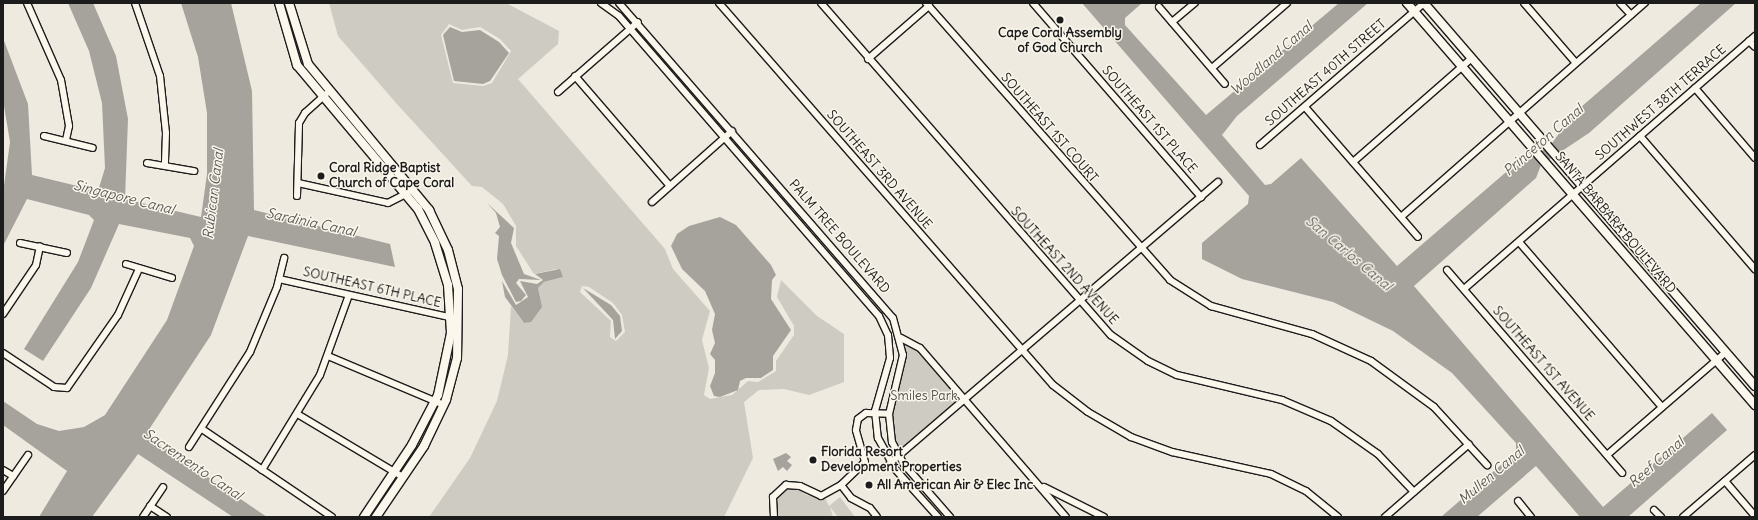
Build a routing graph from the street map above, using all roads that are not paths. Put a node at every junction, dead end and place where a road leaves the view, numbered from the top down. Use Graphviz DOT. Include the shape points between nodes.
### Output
graph roads {
  1 [pos="27,3"];
  2 [pos="135,3"];
  3 [pos="279,3"];
  4 [pos="289,3"];
  5 [pos="604,3"];
  6 [pos="619,3"];
  7 [pos="719,3"];
  8 [pos="820,3"];
  9 [pos="1033,3"];
  10 [pos="1194,3"];
  11 [pos="1287,3"];
  12 [pos="1407,3"];
  13 [pos="1424,3"];
  14 [pos="1524,3"];
  15 [pos="1620,3"];
  16 [pos="1645,3"];
  17 [pos="927,5"];
  18 [pos="1159,7"];
  19 [pos="1414,11"];
  20 [pos="1631,15"];
  21 [pos="638,22"];
  22 [pos="1172,22"];
  23 [pos="631,29"];
  24 [pos="1755,36"];
  25 [pos="1749,41"];
  26 [pos="1755,47"];
  27 [pos="1472,58"];
  28 [pos="868,59"];
  29 [pos="1576,63"];
  30 [pos="1462,67"];
  31 [pos="1212,68"];
  32 [pos="575,76"];
  33 [pos="1225,84"];
  34 [pos="1695,88"];
  35 [pos="330,90"];
  36 [pos="558,92"];
  37 [pos="323,97"];
  38 [pos="1305,107"];
  39 [pos="1518,114"];
  40 [pos="1510,120"];
  41 [pos="732,131"];
  42 [pos="44,136"];
  43 [pos="1640,136"];
  44 [pos="725,138"];
  45 [pos="66,140"];
  46 [pos="1260,145"];
  47 [pos="1540,147"];
  48 [pos="94,148"];
  49 [pos="1755,158"];
  50 [pos="1552,160"];
  51 [pos="1352,162"];
  52 [pos="148,163"];
  53 [pos="165,164"];
  54 [pos="194,171"];
  55 [pos="1218,182"];
  56 [pos="298,183"];
  57 [pos="670,186"];
  58 [pos="1582,187"];
  59 [pos="414,188"];
  60 [pos="407,194"];
  61 [pos="1573,194"];
  62 [pos="297,196"];
  63 [pos="1201,197"];
  64 [pos="652,202"];
  65 [pos="1400,217"];
  66 [pos="1418,237"];
  67 [pos="1519,242"];
  68 [pos="20,243"];
  69 [pos="40,246"];
  70 [pos="1140,250"];
  71 [pos="67,253"];
  72 [pos="284,258"];
  73 [pos="126,264"];
  74 [pos="139,269"];
  75 [pos="1447,270"];
  76 [pos="1755,270"];
  77 [pos="1658,274"];
  78 [pos="172,278"];
  79 [pos="279,279"];
  80 [pos="1649,282"];
  81 [pos="1464,289"];
  82 [pos="349,295"];
  83 [pos="1079,302"];
  84 [pos="3,314"];
  85 [pos="451,317"];
  86 [pos="460,319"];
  87 [pos="901,338"];
  88 [pos="1022,352"];
  89 [pos="1726,352"];
  90 [pos="3,353"];
  91 [pos="328,356"];
  92 [pos="1716,360"];
  93 [pos="882,385"];
  94 [pos="1755,386"];
  95 [pos="895,390"];
  96 [pos="966,399"];
  97 [pos="1754,401"];
  98 [pos="436,402"];
  99 [pos="444,405"];
  100 [pos="1662,407"];
  101 [pos="875,413"];
  102 [pos="889,414"];
  103 [pos="299,415"];
  104 [pos="202,429"];
  105 [pos="1468,444"];
  106 [pos="189,447"];
  107 [pos="28,455"];
  108 [pos="1607,455"];
  109 [pos="1755,455"];
  110 [pos="898,456"];
  111 [pos="890,463"];
  112 [pos="1487,466"];
  113 [pos="3,470"];
  114 [pos="262,470"];
  115 [pos="395,472"];
  116 [pos="1622,473"];
  117 [pos="13,476"];
  118 [pos="403,477"];
  119 [pos="1725,481"];
  120 [pos="841,485"];
  121 [pos="1041,485"];
  122 [pos="163,487"];
  123 [pos="3,491"];
  124 [pos="1414,492"];
  125 [pos="1518,501"];
  126 [pos="150,506"];
  127 [pos="1654,510"];
  128 [pos="1755,516"];
  129 [pos="143,517"];
  130 [pos="167,517"];
  131 [pos="332,517"];
  132 [pos="364,517"];
  133 [pos="376,517"];
  134 [pos="774,517"];
  135 [pos="878,517"];
  136 [pos="938,517"];
  137 [pos="950,517"];
  138 [pos="1066,517"];
  139 [pos="1104,517"];
  140 [pos="1338,517"];
  141 [pos="1385,517"];
  142 [pos="1531,517"];
  143 [pos="1661,517"];
  144 [pos="1683,517"];
  1 -- 45 [label="street" via="61,80 69,126"];
  2 -- 53 [label="street" via="149,37 162,88 166,133"];
  3 -- 37 [label="main road" via="298,65"];
  4 -- 35 [label="main road" via="305,59"];
  5 -- 23 [label="street, PALM TREE BOULEVARD"];
  6 -- 21 [label="street, PALM TREE BOULEVARD"];
  7 -- 88 [label="street, SOUTHEAST 3RD AVENUE"];
  8 -- 28 [label="street, SOUTHEAST 2ND AVENUE"];
  9 -- 63 [label="street, SOUTHEAST 1ST PLACE"];
  10 -- 22 [label="street"];
  11 -- 31 [label="street"];
  12 -- 19 [label="main road, SANTA BARBARA BOULEVARD"];
  13 -- 19 [label="street, SOUTHEAST 40TH STREET"];
  13 -- 27 [label="main road, SANTA BARBARA BOULEVARD"];
  14 -- 29 [label="street"];
  15 -- 20 [label="street"];
  16 -- 20 [label="street"];
  17 -- 28 [label="street"];
  17 -- 70 [label="street, SOUTHEAST 1ST COURT"];
  18 -- 22 [label="street"];
  19 -- 30 [label="main road, SANTA BARBARA BOULEVARD"];
  19 -- 38 [label="street, SOUTHEAST 40TH STREET"];
  20 -- 29 [label="street"];
  21 -- 23 [label="street"];
  21 -- 41 [label="street, PALM TREE BOULEVARD"];
  22 -- 31 [label="street"];
  23 -- 32 [label="street"];
  23 -- 44 [label="street, PALM TREE BOULEVARD"];
  24 -- 25 [label="street, SOUTHWEST 38TH TERRACE"];
  25 -- 26 [label="street"];
  25 -- 34 [label="street, SOUTHWEST 38TH TERRACE"];
  27 -- 30 [label="street"];
  27 -- 39 [label="main road, SANTA BARBARA BOULEVARD"];
  28 -- 83 [label="street, SOUTHEAST 2ND AVENUE"];
  29 -- 39 [label="street"];
  30 -- 40 [label="main road, SANTA BARBARA BOULEVARD"];
  30 -- 51 [label="street"];
  31 -- 33 [label="street"];
  32 -- 36 [label="street"];
  32 -- 57 [label="street"];
  34 -- 43 [label="street, SOUTHWEST 38TH TERRACE"];
  34 -- 49 [label="street"];
  35 -- 37 [label="street"];
  35 -- 59 [label="main road"];
  37 -- 56 [label="street" via="305,113 299,123"];
  37 -- 60 [label="main road"];
  38 -- 46 [label="street, SOUTHEAST 40TH STREET"];
  38 -- 51 [label="street"];
  39 -- 40 [label="street"];
  39 -- 47 [label="main road, SANTA BARBARA BOULEVARD"];
  40 -- 47 [label="main road, SANTA BARBARA BOULEVARD"];
  40 -- 65 [label="street"];
  41 -- 44 [label="street"];
  41 -- 87 [label="street, PALM TREE BOULEVARD" via="878,298 893,318"];
  42 -- 45 [label="street"];
  43 -- 58 [label="street, SOUTHWEST 38TH TERRACE"];
  43 -- 76 [label="street"];
  44 -- 57 [label="street"];
  44 -- 93 [label="street, PALM TREE BOULEVARD" via="879,316 890,346"];
  45 -- 48 [label="street"];
  47 -- 50 [label="main road, SANTA BARBARA BOULEVARD"];
  50 -- 58 [label="main road, SANTA BARBARA BOULEVARD"];
  50 -- 61 [label="main road, SANTA BARBARA BOULEVARD"];
  51 -- 65 [label="street"];
  52 -- 53 [label="street"];
  53 -- 54 [label="street"];
  55 -- 63 [label="street"];
  56 -- 60 [label="street" via="388,203"];
  56 -- 62 [label="street"];
  57 -- 64 [label="street"];
  58 -- 61 [label="street, SOUTHWEST 38TH TERRACE"];
  58 -- 77 [label="main road, SANTA BARBARA BOULEVARD"];
  59 -- 60 [label="street"];
  59 -- 86 [label="main road" via="434,218 448,250"];
  60 -- 85 [label="main road" via="438,252"];
  61 -- 67 [label="street, SOUTHWEST 38TH TERRACE"];
  61 -- 80 [label="main road, SANTA BARBARA BOULEVARD"];
  63 -- 70 [label="street"];
  65 -- 66 [label="street"];
  67 -- 81 [label="street, SOUTHWEST 38TH TERRACE"];
  67 -- 100 [label="street"];
  68 -- 69 [label="street"];
  69 -- 71 [label="street"];
  69 -- 84 [label="street" via="36,265"];
  70 -- 83 [label="street"];
  70 -- 105 [label="street" via="1178,286 1211,306 1312,334 1371,361 1422,396"];
  72 -- 79 [label="street"];
  73 -- 74 [label="street"];
  74 -- 78 [label="street"];
  74 -- 90 [label="street" via="118,315 72,385 62,389"];
  75 -- 81 [label="street, SOUTHEAST 1ST AVENUE"];
  77 -- 80 [label="main road"];
  77 -- 89 [label="main road, SANTA BARBARA BOULEVARD"];
  79 -- 82 [label="street, SOUTHEAST 6TH PLACE"];
  79 -- 104 [label="street" via="250,352"];
  80 -- 92 [label="main road, SANTA BARBARA BOULEVARD"];
  81 -- 108 [label="street, SOUTHEAST 1ST AVENUE"];
  82 -- 85 [label="street, SOUTHEAST 6TH PLACE"];
  82 -- 91 [label="street"];
  83 -- 88 [label="street"];
  83 -- 124 [label="street, SOUTHEAST 2ND AVENUE" via="1121,343 1166,370 1202,383 1282,400 1331,421 1378,454"];
  85 -- 86 [label="street, SOUTHEAST 6TH PLACE"];
  85 -- 98 [label="main road" via="446,370"];
  86 -- 99 [label="main road" via="456,369"];
  87 -- 95 [label="street, PALM TREE BOULEVARD" via="902,364"];
  87 -- 96 [label="street" via="920,348"];
  88 -- 96 [label="street"];
  88 -- 140 [label="street, SOUTHEAST 3RD AVENUE" via="1070,399 1119,431 1172,452 1271,474 1306,491"];
  89 -- 92 [label="street"];
  89 -- 94 [label="main road, SANTA BARBARA BOULEVARD"];
  91 -- 98 [label="street"];
  91 -- 103 [label="street"];
  92 -- 97 [label="main road, SANTA BARBARA BOULEVARD"];
  92 -- 100 [label="street"];
  93 -- 95 [label="street"];
  93 -- 101 [label="street, PALM TREE BOULEVARD"];
  95 -- 102 [label="street, PALM TREE BOULEVARD"];
  96 -- 110 [label="street"];
  96 -- 121 [label="street"];
  98 -- 99 [label="street"];
  98 -- 115 [label="main road"];
  99 -- 118 [label="main road"];
  100 -- 108 [label="street"];
  101 -- 102 [label="street"];
  101 -- 111 [label="street, PALM TREE BOULEVARD" via="878,438"];
  101 -- 120 [label="street" via="858,419 856,430 864,462"];
  102 -- 110 [label="street, PALM TREE BOULEVARD" via="890,434"];
  103 -- 114 [label="street"];
  103 -- 115 [label="street"];
  104 -- 106 [label="street"];
  104 -- 114 [label="street"];
  105 -- 112 [label="street"];
  105 -- 124 [label="street"];
  107 -- 117 [label="street"];
  108 -- 116 [label="street, SOUTHEAST 1ST AVENUE"];
  109 -- 119 [label="street"];
  110 -- 111 [label="street"];
  110 -- 137 [label="street, PALM TREE BOULEVARD"];
  111 -- 136 [label="street, PALM TREE BOULEVARD"];
  113 -- 117 [label="street"];
  114 -- 131 [label="street"];
  115 -- 118 [label="street"];
  115 -- 132 [label="main road"];
  117 -- 123 [label="street"];
  118 -- 133 [label="main road"];
  119 -- 128 [label="street"];
  119 -- 144 [label="street"];
  120 -- 134 [label="street" via="821,496 800,486 786,485 773,497"];
  120 -- 135 [label="street" via="851,498 870,508"];
  121 -- 138 [label="street"];
  121 -- 139 [label="street"];
  122 -- 126 [label="street"];
  124 -- 141 [label="street"];
  125 -- 142 [label="street"];
  126 -- 129 [label="street"];
  126 -- 130 [label="street"];
  127 -- 143 [label="street"];
}
